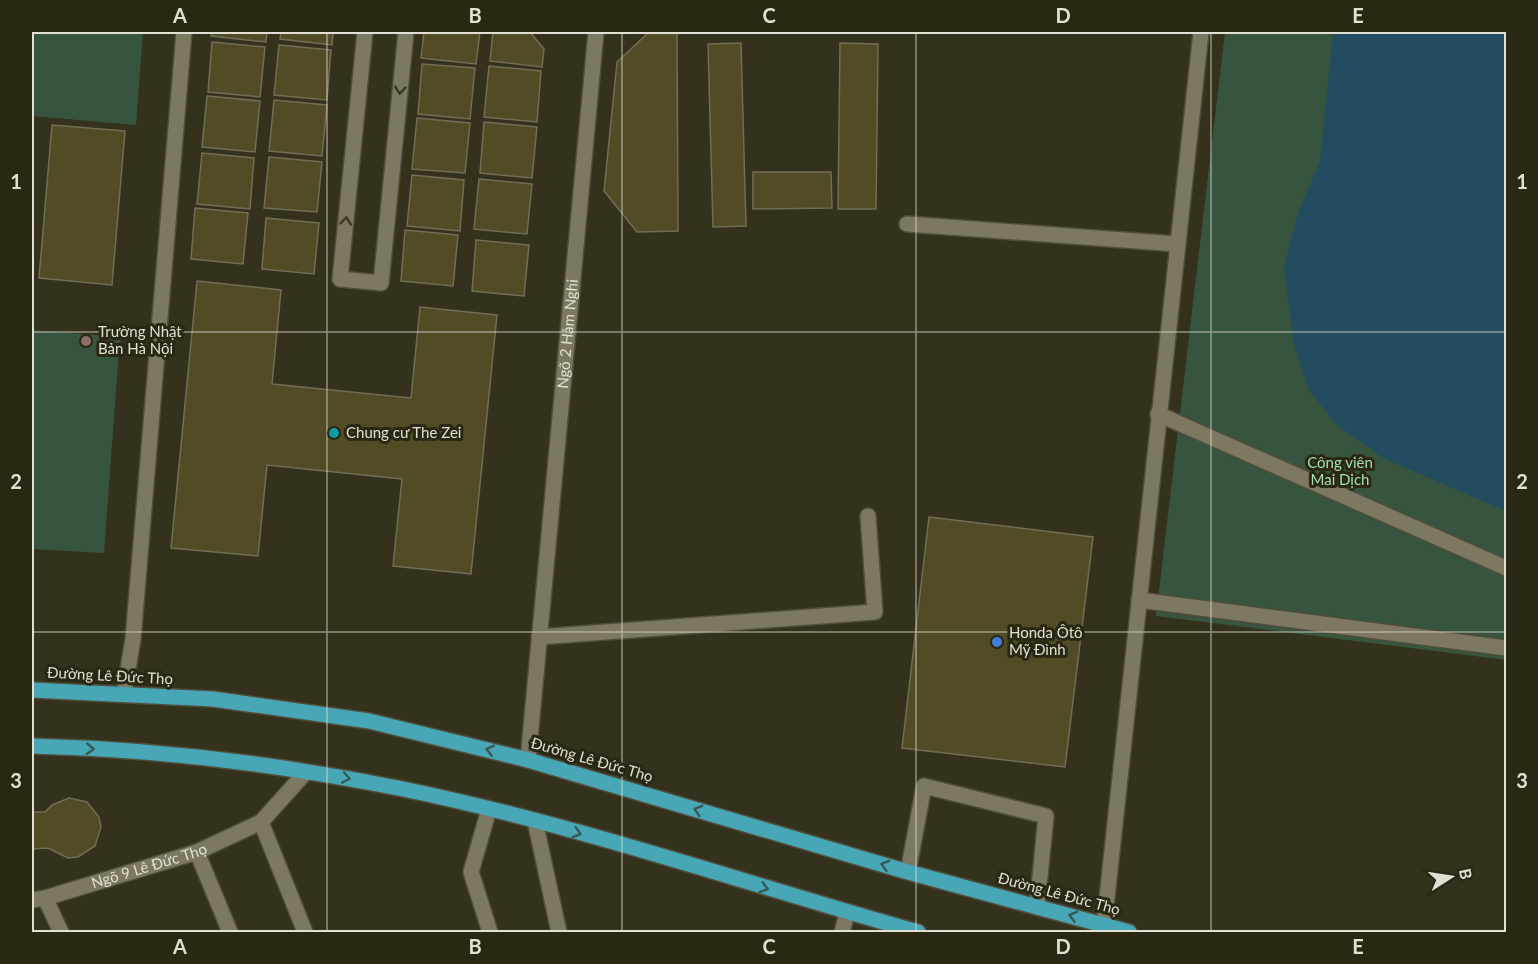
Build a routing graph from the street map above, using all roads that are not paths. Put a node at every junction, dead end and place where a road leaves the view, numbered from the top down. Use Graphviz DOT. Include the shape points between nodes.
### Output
graph roads {
  1 [pos="184,32"];
  2 [pos="365,32"];
  3 [pos="406,32"];
  4 [pos="596,32"];
  5 [pos="1201,32"];
  6 [pos="907,224"];
  7 [pos="1177,244"];
  8 [pos="1158,414"];
  9 [pos="868,516"];
  10 [pos="1506,568"];
  11 [pos="1139,600"];
  12 [pos="539,637"];
  13 [pos="1506,648"];
  14 [pos="32,690"];
  15 [pos="124,693"];
  16 [pos="32,747"];
  17 [pos="528,760"];
  18 [pos="306,772"];
  19 [pos="489,809"];
  20 [pos="535,821"];
  21 [pos="261,822"];
  22 [pos="197,852"];
  23 [pos="908,872"];
  24 [pos="38,899"];
  25 [pos="1037,907"];
  26 [pos="847,913"];
  27 [pos="1104,925"];
  28 [pos="61,933"];
  29 [pos="230,933"];
  30 [pos="305,933"];
  31 [pos="490,933"];
  32 [pos="559,933"];
  33 [pos="842,933"];
  34 [pos="918,933"];
  35 [pos="1129,933"];
  1 -- 15 [label="street" via="133,639"];
  3 -- 2 [label="street, one-way" via="381,283 340,279"];
  4 -- 12 [label="street, Ngõ 2 Hàm Nghi"];
  5 -- 7 [label="street"];
  6 -- 7 [label="street"];
  7 -- 8 [label="street"];
  8 -- 10 [label="street"];
  8 -- 11 [label="street"];
  9 -- 12 [label="street" via="875,612"];
  11 -- 13 [label="street"];
  11 -- 27 [label="street"];
  12 -- 17 [label="street, Ngõ 2 Hàm Nghi"];
  14 -- 15 [label="main road, Đường Lê Đức Thọ"];
  17 -- 15 [label="main road, Đường Lê Đức Thọ, one-way" via="369,721 213,699"];
  16 -- 18 [label="main road, one-way" via="128,752"];
  23 -- 17 [label="main road, Đường Lê Đức Thọ, one-way"];
  18 -- 19 [label="main road, one-way"];
  18 -- 21 [label="street, Ngõ 9 Lê Đức Thọ"];
  19 -- 20 [label="main road"];
  19 -- 31 [label="street" via="471,872"];
  20 -- 26 [label="main road, one-way"];
  20 -- 32 [label="street"];
  21 -- 22 [label="street, Ngõ 9 Lê Đức Thọ"];
  21 -- 30 [label="street"];
  22 -- 24 [label="street, Ngõ 9 Lê Đức Thọ"];
  22 -- 29 [label="street"];
  23 -- 25 [label="main road, Đường Lê Đức Thọ"];
  23 -- 25 [label="street" via="924,786 1046,816"];
  24 -- 28 [label="street"];
  27 -- 25 [label="main road, Đường Lê Đức Thọ, one-way"];
  26 -- 33 [label="street"];
  26 -- 34 [label="main road"];
  27 -- 35 [label="main road, Đường Lê Đức Thọ"];
}
